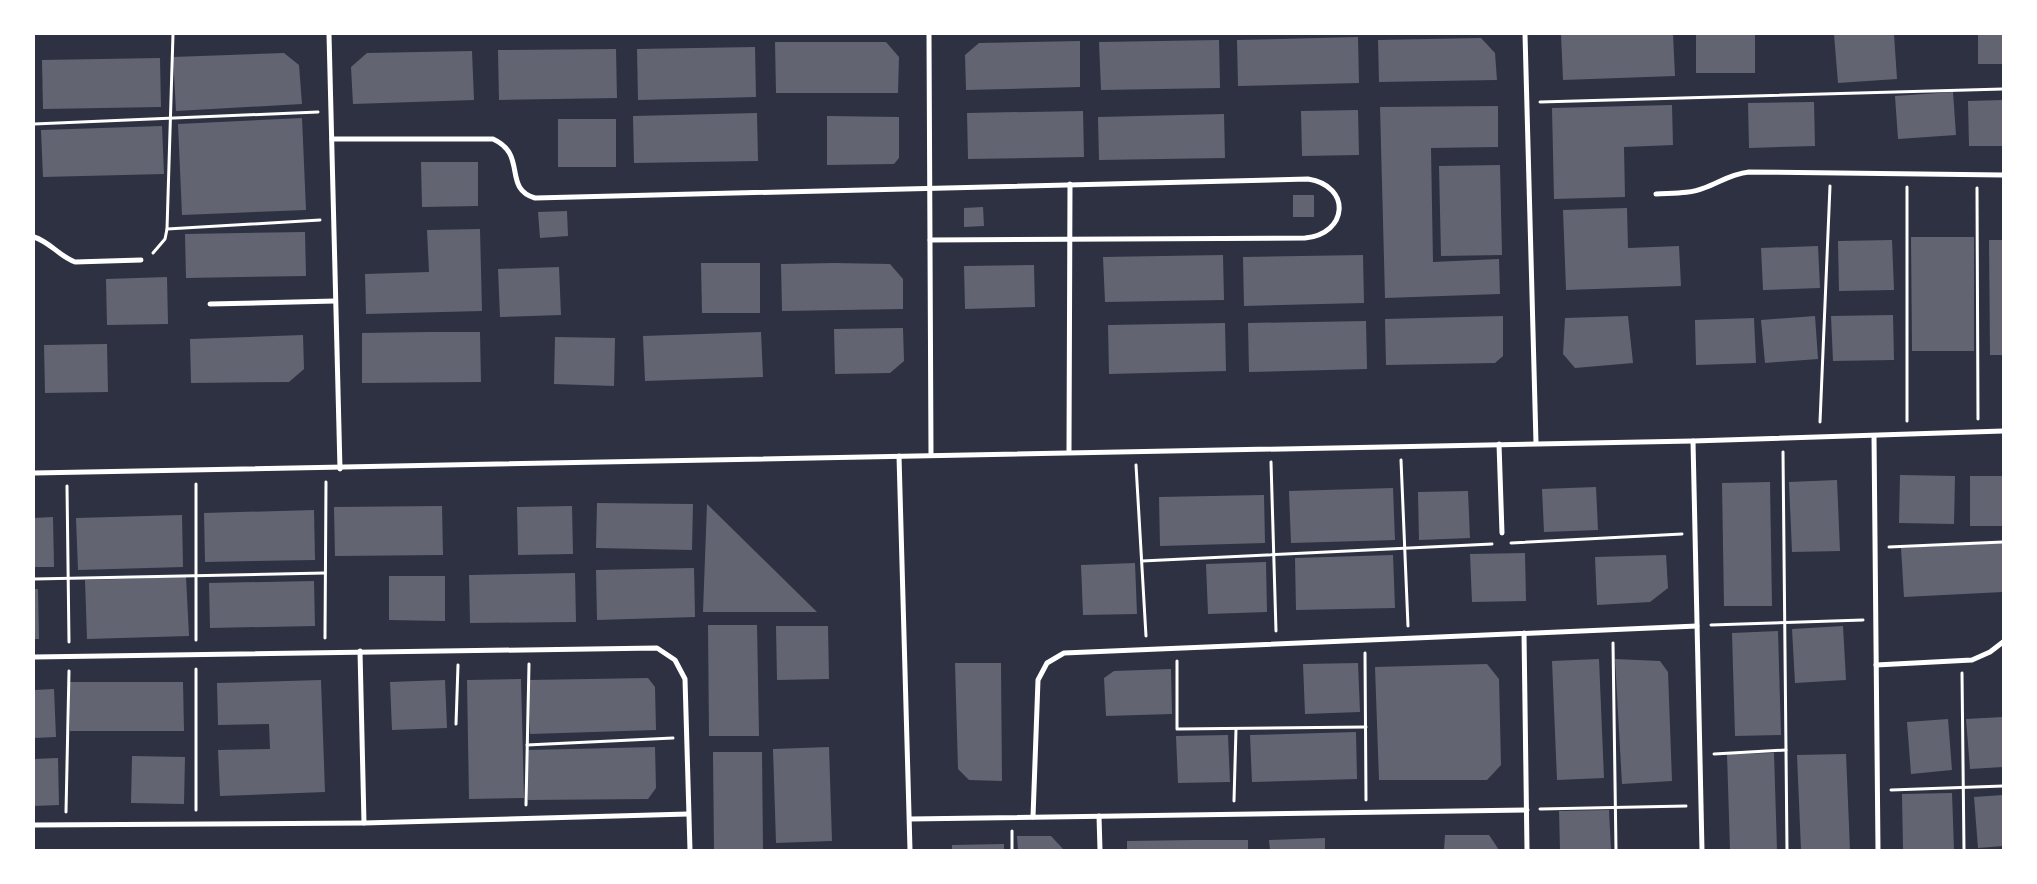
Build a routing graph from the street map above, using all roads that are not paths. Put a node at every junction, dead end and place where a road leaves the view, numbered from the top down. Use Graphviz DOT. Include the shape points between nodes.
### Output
graph roads {
  1 [pos="329,34"];
  2 [pos="929,34"];
  3 [pos="1525,34"];
  4 [pos="332,139"];
  5 [pos="2003,175"];
  6 [pos="1070,184"];
  7 [pos="929,188"];
  8 [pos="1656,194"];
  9 [pos="34,237"];
  10 [pos="1070,239"];
  11 [pos="930,240"];
  12 [pos="141,260"];
  13 [pos="335,301"];
  14 [pos="210,304"];
  15 [pos="2003,431"];
  16 [pos="1874,436"];
  17 [pos="1693,441"];
  18 [pos="1536,443"];
  19 [pos="1499,444"];
  20 [pos="1069,452"];
  21 [pos="930,455"];
  22 [pos="899,456"];
  23 [pos="340,468"];
  24 [pos="34,473"];
  25 [pos="1502,533"];
  26 [pos="1697,626"];
  27 [pos="1524,633"];
  28 [pos="2003,642"];
  29 [pos="360,652"];
  30 [pos="34,657"];
  31 [pos="1876,664"];
  32 [pos="1527,810"];
  33 [pos="688,814"];
  34 [pos="1099,816"];
  35 [pos="1033,817"];
  36 [pos="910,819"];
  37 [pos="364,823"];
  38 [pos="34,825"];
  39 [pos="690,850"];
  40 [pos="910,850"];
  41 [pos="1100,850"];
  42 [pos="1527,850"];
  43 [pos="1702,850"];
  44 [pos="1878,850"];
  1 -- 4 [label="street"];
  2 -- 7 [label="street"];
  3 -- 18 [label="street"];
  4 -- 7 [label="street" via="493,139 507,148 512,156 521,192 535,198"];
  4 -- 13 [label="street"];
  5 -- 8 [label="street" via="1749,172 1726,176 1694,191"];
  6 -- 7 [label="street"];
  6 -- 10 [label="street"];
  6 -- 10 [label="street" via="1308,179 1321,181 1331,188 1338,198 1340,210 1336,222 1318,236"];
  7 -- 11 [label="street"];
  9 -- 12 [label="street" via="75,262"];
  10 -- 11 [label="street"];
  10 -- 20 [label="street"];
  11 -- 21 [label="street"];
  13 -- 14 [label="street"];
  13 -- 23 [label="street"];
  15 -- 16 [label="street"];
  16 -- 17 [label="street"];
  16 -- 31 [label="street"];
  17 -- 18 [label="street"];
  17 -- 26 [label="street"];
  18 -- 19 [label="street"];
  19 -- 20 [label="street"];
  19 -- 25 [label="street"];
  20 -- 21 [label="street"];
  21 -- 22 [label="street"];
  22 -- 23 [label="street"];
  22 -- 36 [label="street"];
  23 -- 24 [label="street"];
  26 -- 27 [label="street"];
  26 -- 43 [label="street"];
  27 -- 32 [label="street"];
  27 -- 35 [label="street" via="1064,653 1047,663 1041,671 1037,690"];
  28 -- 31 [label="street" via="1981,657 1962,661"];
  29 -- 30 [label="street"];
  29 -- 33 [label="street" via="646,646 667,653 681,668 685,679"];
  29 -- 37 [label="street"];
  31 -- 44 [label="street"];
  32 -- 34 [label="street"];
  32 -- 42 [label="street"];
  33 -- 37 [label="street"];
  33 -- 39 [label="street"];
  34 -- 35 [label="street"];
  34 -- 41 [label="street"];
  35 -- 36 [label="street"];
  36 -- 40 [label="street"];
  37 -- 38 [label="street"];
}
